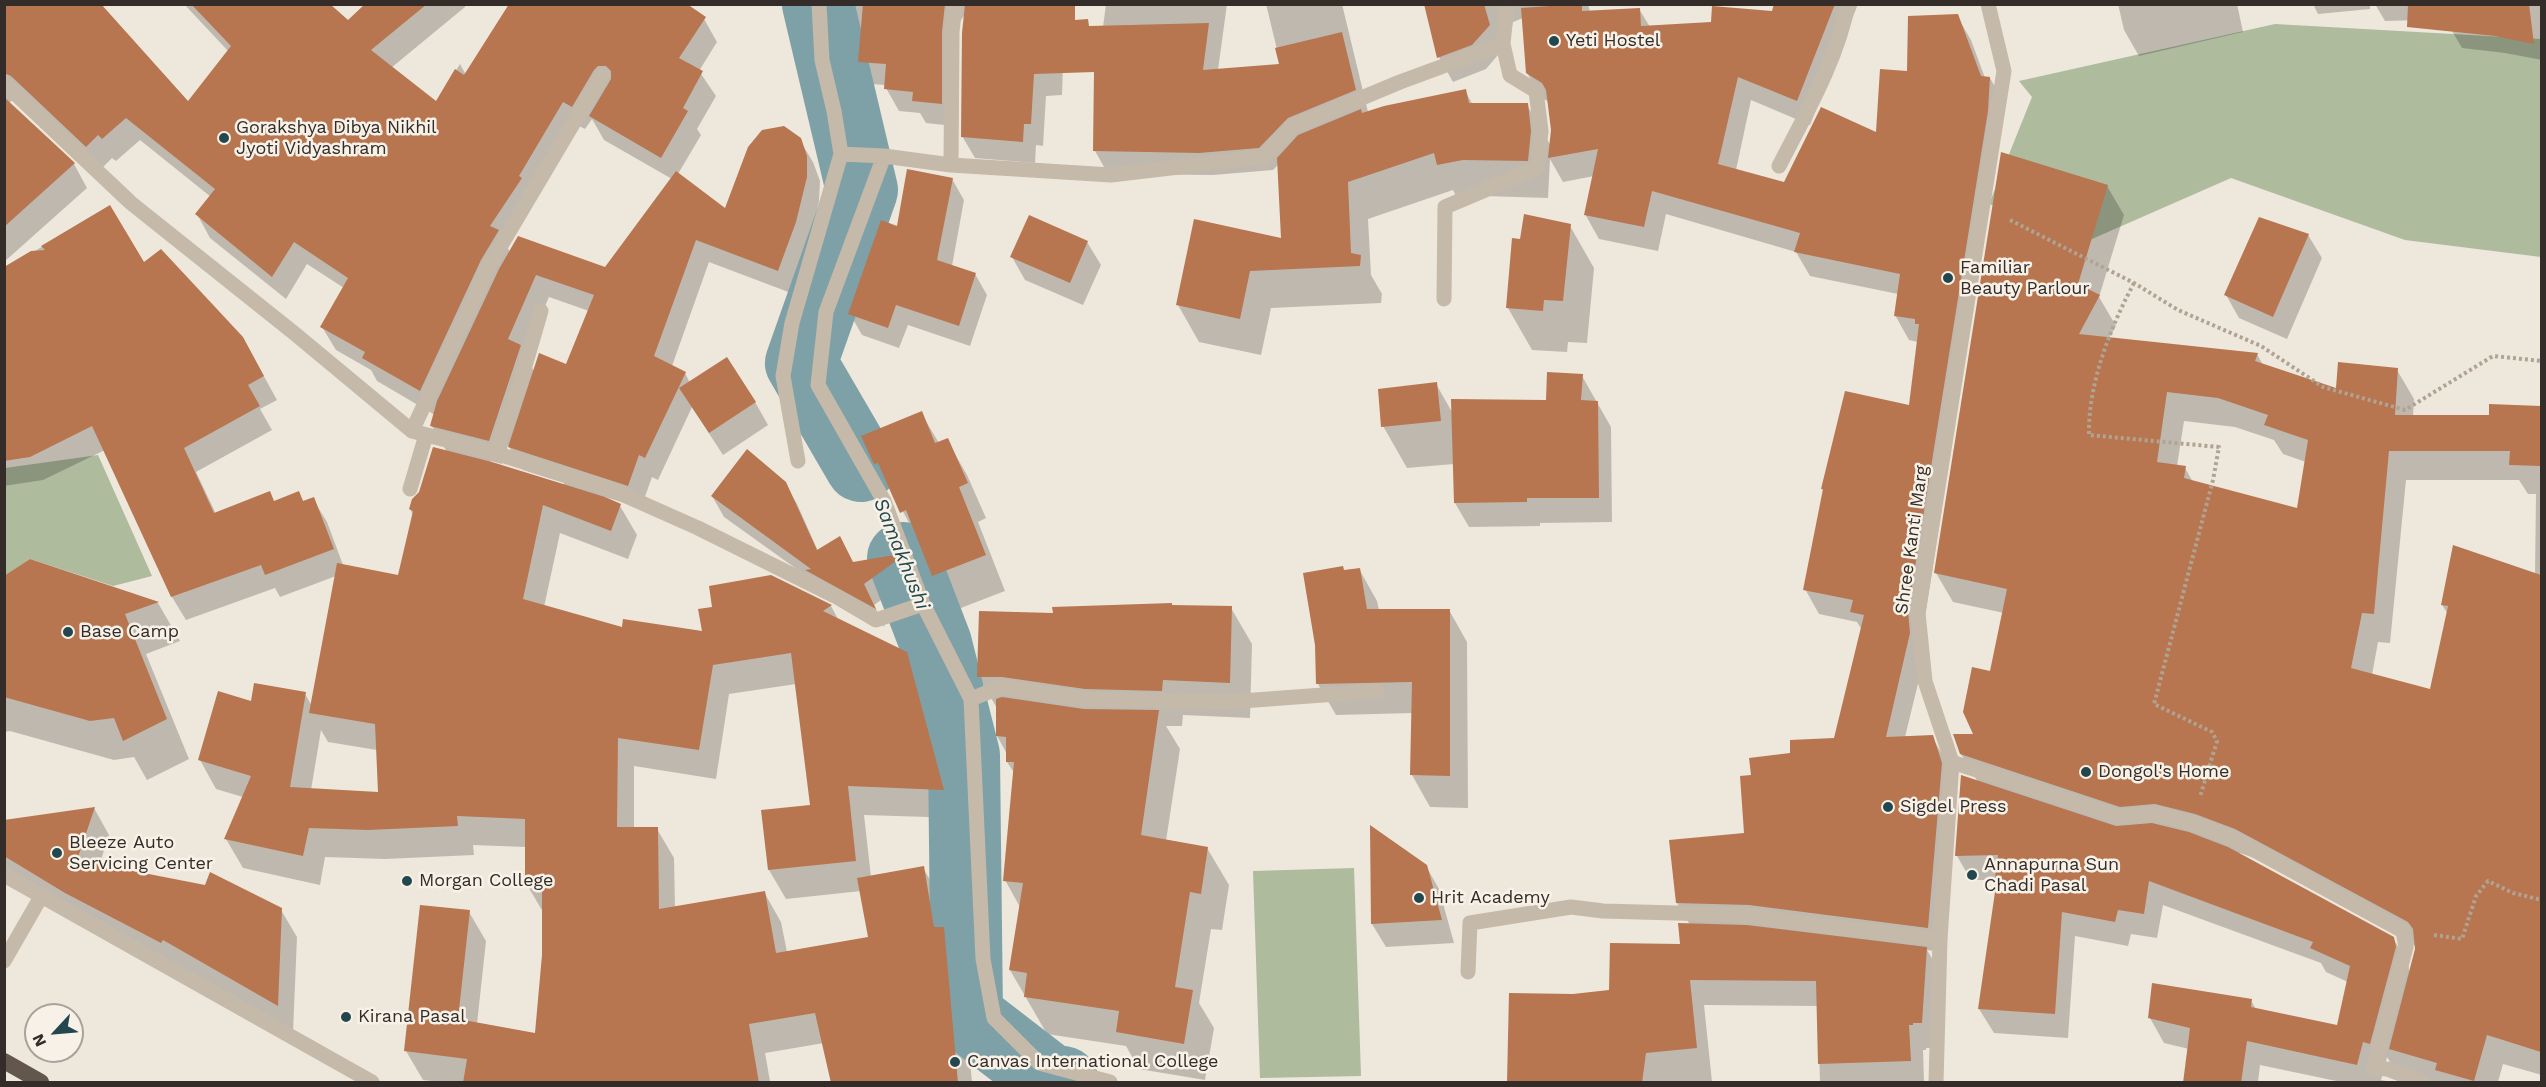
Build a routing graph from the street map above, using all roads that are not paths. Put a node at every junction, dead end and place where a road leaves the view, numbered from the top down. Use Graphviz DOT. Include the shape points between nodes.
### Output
graph roads {
  1 [pos="819,4"];
  2 [pos="955,4"];
  3 [pos="1507,4"];
  4 [pos="1848,4"];
  5 [pos="1988,4"];
  6 [pos="1503,44"];
  7 [pos="602,75"];
  8 [pos="4,83"];
  9 [pos="841,154"];
  10 [pos="884,156"];
  11 [pos="951,165"];
  12 [pos="1779,166"];
  13 [pos="1444,299"];
  14 [pos="541,311"];
  15 [pos="419,433"];
  16 [pos="495,453"];
  17 [pos="798,460"];
  18 [pos="410,489"];
  19 [pos="923,604"];
  20 [pos="1377,691"];
  21 [pos="971,699"];
  22 [pos="1952,762"];
  23 [pos="4,875"];
  24 [pos="42,895"];
  25 [pos="1940,939"];
  26 [pos="4,961"];
  27 [pos="1468,972"];
  28 [pos="4,1061"];
  29 [pos="41,1083"];
  30 [pos="372,1083"];
  31 [pos="1110,1083"];
  32 [pos="1936,1083"];
  33 [pos="2422,1083"];
  1 -- 9 [label="street" via="822,60"];
  2 -- 11 [label="street"];
  3 -- 6 [label="street"];
  4 -- 12 [label="street" via="1843,28 1811,104"];
  5 -- 22 [label="street, Shree Kanti Marg" via="2004,71 1918,613 1925,681"];
  6 -- 11 [label="street" via="1292,127 1264,157 1111,175"];
  6 -- 13 [label="street" via="1510,75 1536,91 1541,131 1537,168 1445,207"];
  7 -- 15 [label="street" via="490,264"];
  8 -- 15 [label="street" via="131,203"];
  9 -- 10 [label="street"];
  9 -- 17 [label="street" via="792,323 783,376"];
  10 -- 11 [label="street"];
  10 -- 19 [label="street" via="826,312 818,385 884,501"];
  14 -- 16 [label="street"];
  15 -- 16 [label="street"];
  15 -- 18 [label="street"];
  16 -- 19 [label="street" via="608,488 837,597 876,620"];
  19 -- 21 [label="street"];
  20 -- 21 [label="street" via="1228,702 1084,699 1001,687"];
  21 -- 31 [label="street" via="983,959 994,1018 1039,1063"];
  22 -- 25 [label="street, Shree Kanti Marg"];
  22 -- 33 [label="street" via="2119,817 2152,813 2192,823 2232,838 2403,931 2406,947 2374,1068"];
  23 -- 24 [label="street"];
  24 -- 26 [label="street"];
  24 -- 30 [label="street"];
  25 -- 27 [label="street" via="1748,915 1571,907 1470,923"];
  25 -- 32 [label="street, Shree Kanti Marg"];
  28 -- 29 [label="highway"];
}
